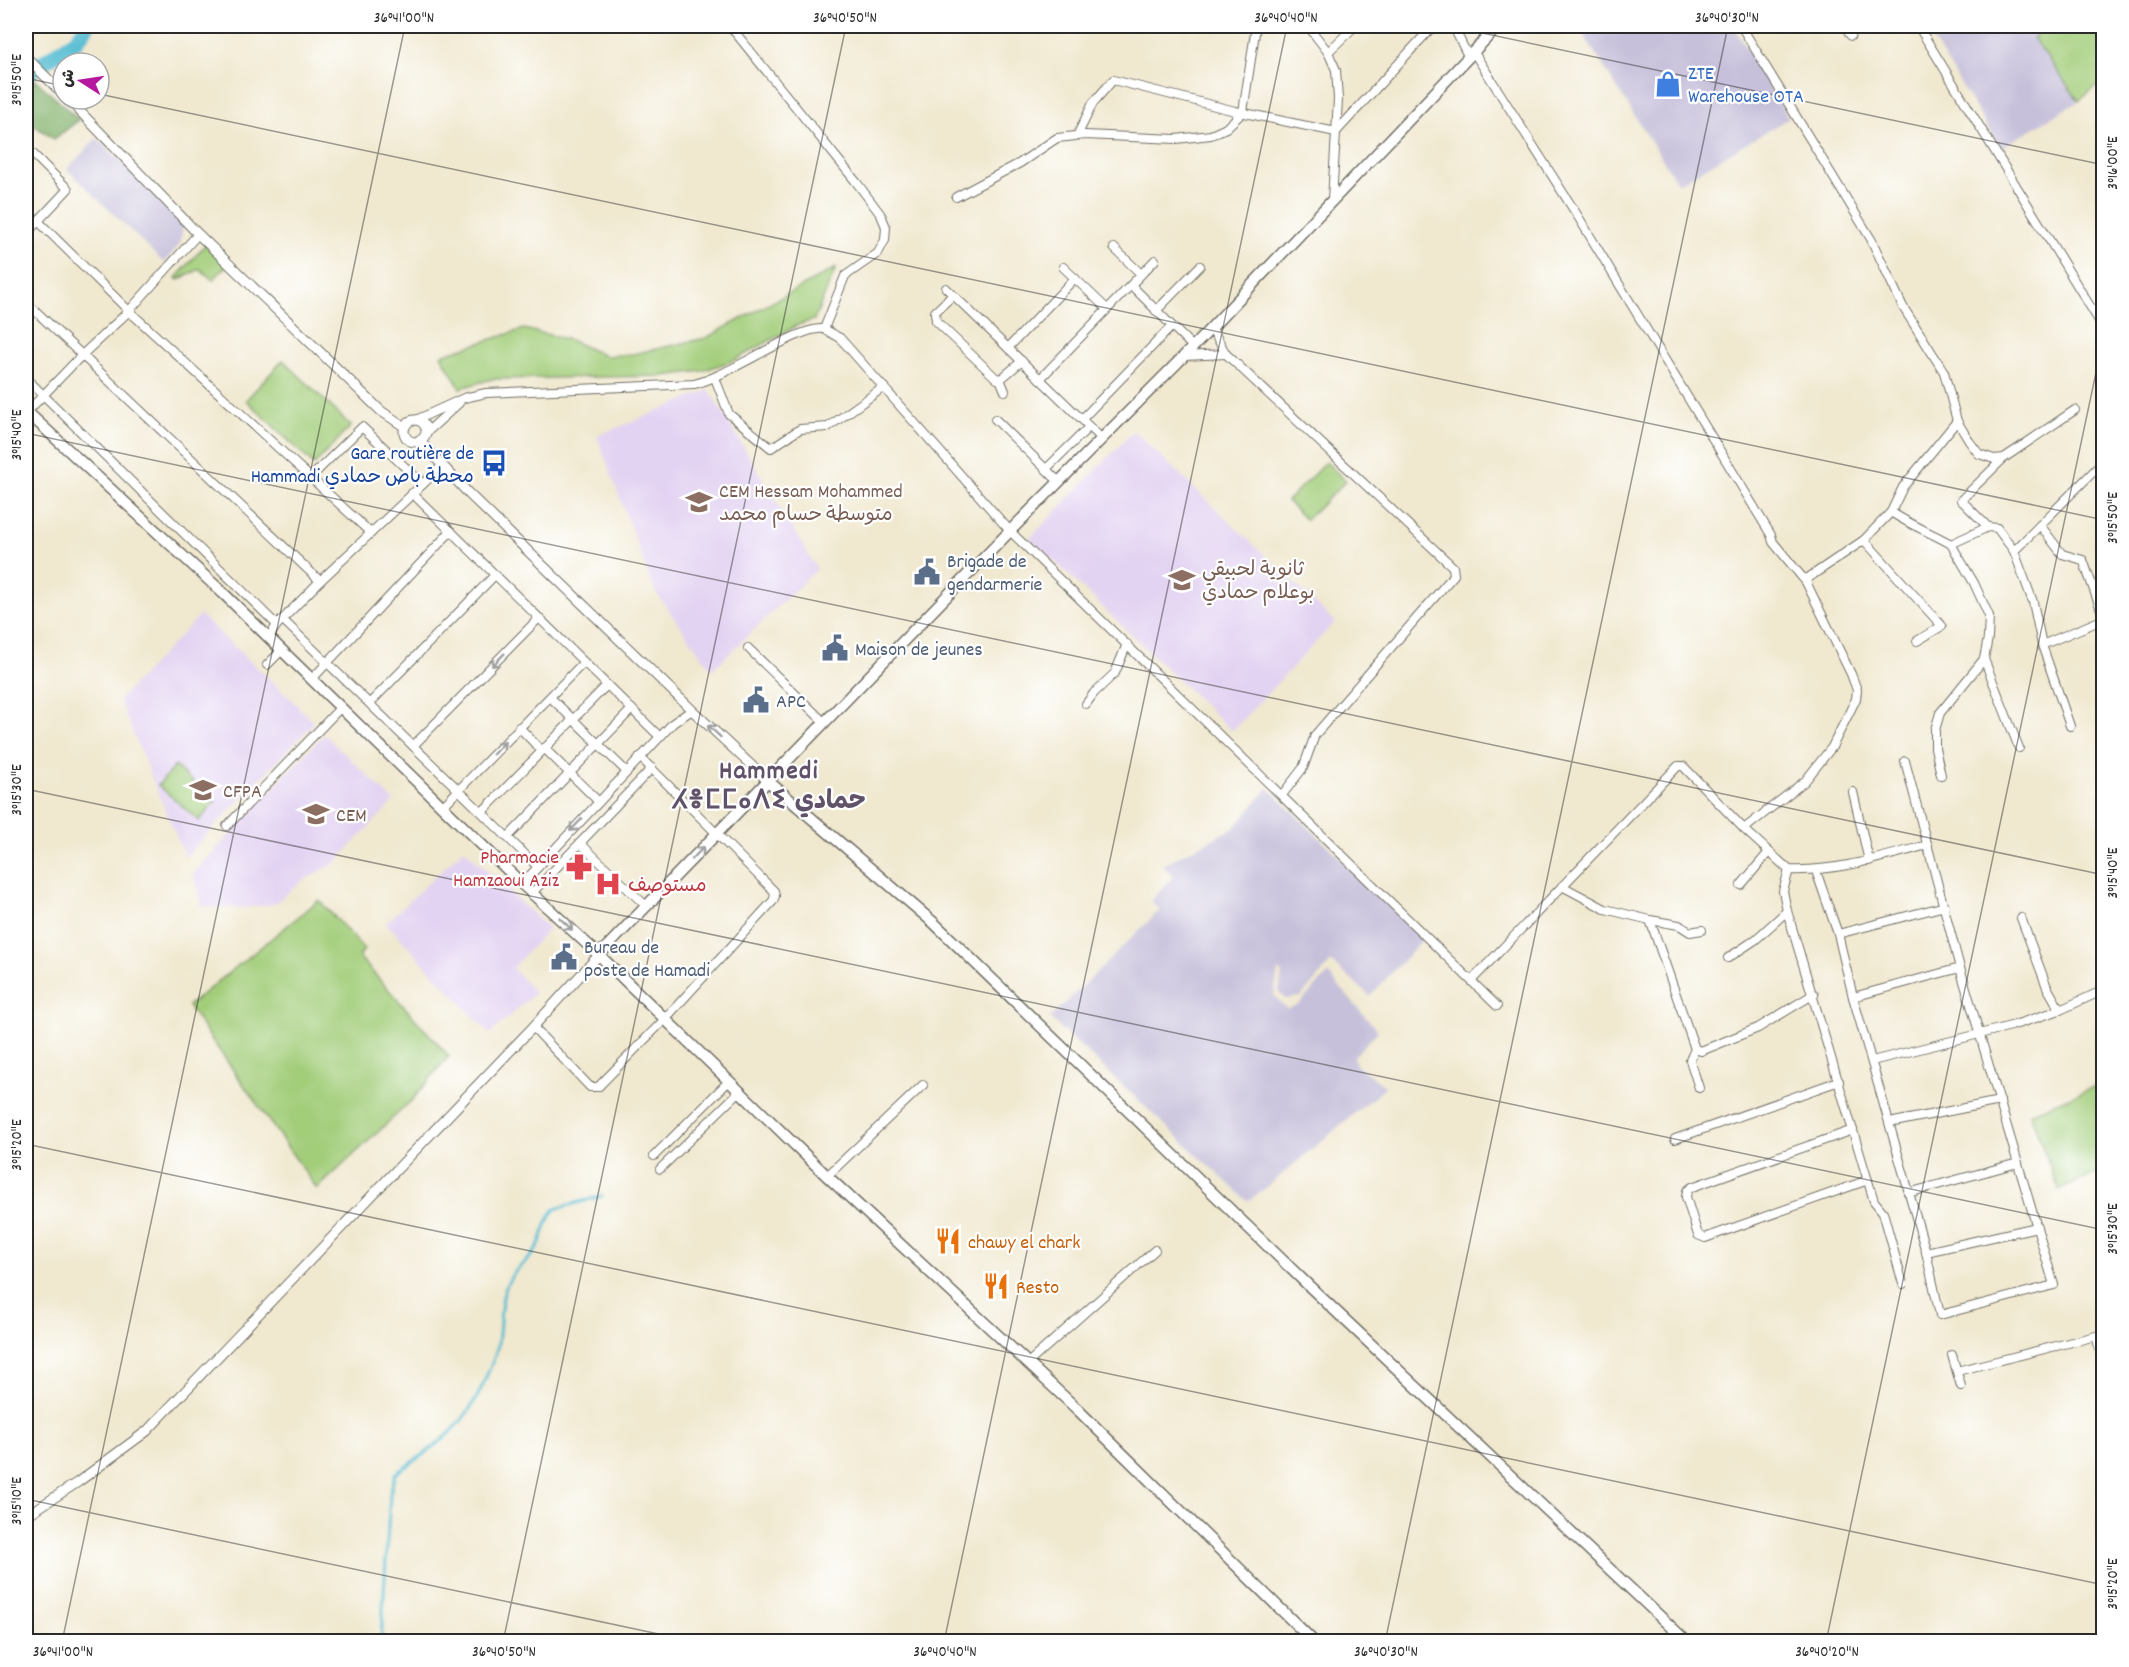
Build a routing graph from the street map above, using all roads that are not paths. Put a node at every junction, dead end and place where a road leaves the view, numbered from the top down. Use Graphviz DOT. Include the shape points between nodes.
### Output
graph roads {
  1 [pos="730,26"];
  2 [pos="1256,26"];
  3 [pos="1308,26"];
  4 [pos="1354,26"];
  5 [pos="1433,26"];
  6 [pos="1453,26"];
  7 [pos="1498,26"];
  8 [pos="1508,26"];
  9 [pos="1524,26"];
  10 [pos="1741,26"];
  11 [pos="1844,26"];
  12 [pos="1918,26"];
  13 [pos="1851,36"];
  14 [pos="1328,52"];
  15 [pos="1470,54"];
  16 [pos="26,57"];
  17 [pos="51,82"];
  18 [pos="80,111"];
  19 [pos="1243,112"];
  20 [pos="1335,132"];
  21 [pos="1077,136"];
  22 [pos="27,151"];
  23 [pos="956,197"];
  24 [pos="1332,200"];
  25 [pos="38,221"];
  26 [pos="26,234"];
  27 [pos="198,234"];
  28 [pos="1114,248"];
  29 [pos="1155,260"];
  30 [pos="1200,266"];
  31 [pos="1063,267"];
  32 [pos="1141,274"];
  33 [pos="1075,279"];
  34 [pos="1131,285"];
  35 [pos="946,288"];
  36 [pos="953,295"];
  37 [pos="26,303"];
  38 [pos="1107,309"];
  39 [pos="129,311"];
  40 [pos="1156,311"];
  41 [pos="1172,326"];
  42 [pos="1211,327"];
  43 [pos="2103,328"];
  44 [pos="824,329"];
  45 [pos="1193,347"];
  46 [pos="1008,348"];
  47 [pos="1226,354"];
  48 [pos="82,355"];
  49 [pos="1184,356"];
  50 [pos="1022,361"];
  51 [pos="26,378"];
  52 [pos="715,378"];
  53 [pos="1000,379"];
  54 [pos="1040,379"];
  55 [pos="884,387"];
  56 [pos="1005,391"];
  57 [pos="44,396"];
  58 [pos="464,398"];
  59 [pos="2075,410"];
  60 [pos="26,411"];
  61 [pos="995,419"];
  62 [pos="1082,419"];
  63 [pos="416,420"];
  64 [pos="1957,421"];
  65 [pos="405,427"];
  66 [pos="1089,427"];
  67 [pos="422,437"];
  68 [pos="1101,438"];
  69 [pos="2004,458"];
  70 [pos="2103,461"];
  71 [pos="441,466"];
  72 [pos="1046,469"];
  73 [pos="311,477"];
  74 [pos="1059,482"];
  75 [pos="423,484"];
  76 [pos="412,493"];
  77 [pos="1891,512"];
  78 [pos="2040,525"];
  79 [pos="1988,527"];
  80 [pos="451,531"];
  81 [pos="1010,531"];
  82 [pos="371,533"];
  83 [pos="1864,540"];
  84 [pos="1951,544"];
  85 [pos="2014,551"];
  86 [pos="495,575"];
  87 [pos="320,581"];
  88 [pos="1806,582"];
  89 [pos="539,618"];
  90 [pos="2103,619"];
  91 [pos="280,622"];
  92 [pos="269,637"];
  93 [pos="1917,641"];
  94 [pos="1127,644"];
  95 [pos="2042,645"];
  96 [pos="748,648"];
  97 [pos="282,650"];
  98 [pos="1984,659"];
  99 [pos="327,662"];
  100 [pos="584,662"];
  101 [pos="267,665"];
  102 [pos="312,679"];
  103 [pos="607,685"];
  104 [pos="550,697"];
  105 [pos="370,703"];
  106 [pos="1086,704"];
  107 [pos="341,707"];
  108 [pos="632,709"];
  109 [pos="692,710"];
  110 [pos="573,719"];
  111 [pos="825,723"];
  112 [pos="2070,726"];
  113 [pos="519,727"];
  114 [pos="660,737"];
  115 [pos="599,744"];
  116 [pos="413,746"];
  117 [pos="2019,748"];
  118 [pos="543,749"];
  119 [pos="640,758"];
  120 [pos="1905,761"];
  121 [pos="652,768"];
  122 [pos="627,772"];
  123 [pos="570,773"];
  124 [pos="1941,775"];
  125 [pos="768,781"];
  126 [pos="459,790"];
  127 [pos="1853,792"];
  128 [pos="1282,795"];
  129 [pos="599,802"];
  130 [pos="443,806"];
  131 [pos="482,812"];
  132 [pos="227,826"];
  133 [pos="1744,830"];
  134 [pos="716,835"];
  135 [pos="508,837"];
  136 [pos="580,843"];
  137 [pos="1928,845"];
  138 [pos="1768,852"];
  139 [pos="1869,861"];
  140 [pos="538,867"];
  141 [pos="1789,870"];
  142 [pos="1816,871"];
  143 [pos="522,884"];
  144 [pos="1741,885"];
  145 [pos="1562,886"];
  146 [pos="532,894"];
  147 [pos="646,906"];
  148 [pos="1945,906"];
  149 [pos="1787,911"];
  150 [pos="2021,918"];
  151 [pos="1650,920"];
  152 [pos="1702,930"];
  153 [pos="1838,934"];
  154 [pos="599,955"];
  155 [pos="1728,958"];
  156 [pos="1960,968"];
  157 [pos="1472,980"];
  158 [pos="2103,990"];
  159 [pos="1814,994"];
  160 [pos="1853,997"];
  161 [pos="1497,1006"];
  162 [pos="2060,1010"];
  163 [pos="665,1019"];
  164 [pos="533,1027"];
  165 [pos="1980,1034"];
  166 [pos="1698,1050"];
  167 [pos="1872,1061"];
  168 [pos="729,1081"];
  169 [pos="1839,1081"];
  170 [pos="923,1085"];
  171 [pos="1699,1088"];
  172 [pos="740,1091"];
  173 [pos="2000,1101"];
  174 [pos="1889,1123"];
  175 [pos="1853,1130"];
  176 [pos="1675,1139"];
  177 [pos="654,1156"];
  178 [pos="2018,1163"];
  179 [pos="660,1169"];
  180 [pos="828,1176"];
  181 [pos="1868,1180"];
  182 [pos="1908,1193"];
  183 [pos="2037,1227"];
  184 [pos="1155,1251"];
  185 [pos="1926,1252"];
  186 [pos="1903,1284"];
  187 [pos="1952,1355"];
  188 [pos="1029,1363"];
  189 [pos="2103,1365"];
  190 [pos="1956,1371"];
  191 [pos="1961,1386"];
  192 [pos="26,1516"];
  193 [pos="1314,1641"];
  194 [pos="1687,1641"];
  1 -- 44 [label="street" via="857,183 886,227 878,253 845,276"];
  2 -- 19 [label="street"];
  3 -- 14 [label="street"];
  4 -- 14 [label="street"];
  5 -- 20 [label="street"];
  6 -- 15 [label="street"];
  7 -- 15 [label="main road"];
  8 -- 9 [label="street"];
  10 -- 64 [label="street" via="1871,239 1903,307 1944,372"];
  11 -- 13 [label="street"];
  12 -- 43 [label="street"];
  14 -- 20 [label="street" via="1336,70"];
  15 -- 24 [label="main road"];
  15 -- 88 [label="street" via="1580,218 1773,542"];
  16 -- 17 [label="street"];
  18 -- 27 [label="street"];
  19 -- 20 [label="street"];
  19 -- 21 [label="street" via="1226,128 1211,135 1176,140"];
  19 -- 21 [label="street" via="1113,80 1093,103"];
  20 -- 24 [label="street"];
  21 -- 23 [label="street" via="1057,138"];
  22 -- 25 [label="street" via="68,189"];
  24 -- 42 [label="main road"];
  25 -- 26 [label="street"];
  25 -- 39 [label="street"];
  27 -- 39 [label="street"];
  27 -- 65 [label="street" via="381,411"];
  28 -- 32 [label="street"];
  29 -- 32 [label="street"];
  30 -- 40 [label="street"];
  31 -- 33 [label="street"];
  32 -- 34 [label="street"];
  33 -- 38 [label="street"];
  33 -- 46 [label="street"];
  34 -- 38 [label="street"];
  34 -- 40 [label="street"];
  35 -- 36 [label="street"];
  36 -- 46 [label="street"];
  36 -- 53 [label="street" via="937,310 935,319"];
  37 -- 48 [label="street"];
  38 -- 54 [label="street"];
  39 -- 48 [label="street"];
  39 -- 73 [label="street"];
  40 -- 41 [label="street"];
  41 -- 45 [label="street"];
  41 -- 62 [label="street"];
  42 -- 45 [label="main road"];
  42 -- 47 [label="street"];
  44 -- 52 [label="street" via="804,332"];
  44 -- 55 [label="street" via="840,338"];
  45 -- 49 [label="main road"];
  46 -- 50 [label="street"];
  47 -- 49 [label="street"];
  47 -- 128 [label="street" via="1455,571 1315,735 1304,768"];
  48 -- 57 [label="street"];
  48 -- 87 [label="street"];
  49 -- 68 [label="main road"];
  50 -- 53 [label="street"];
  50 -- 54 [label="street"];
  51 -- 57 [label="street"];
  52 -- 55 [label="street" via="729,414 771,448 800,429 828,427"];
  52 -- 58 [label="street" via="686,385 486,393"];
  53 -- 56 [label="street"];
  54 -- 62 [label="street"];
  55 -- 81 [label="street"];
  57 -- 60 [label="street"];
  57 -- 91 [label="street"];
  58 -- 63 [label="street"];
  58 -- 67 [label="street"];
  59 -- 69 [label="street"];
  60 -- 92 [label="main road"];
  61 -- 72 [label="street"];
  62 -- 66 [label="street"];
  63 -- 65 [label="street"];
  63 -- 67 [label="street" via="424,424"];
  64 -- 69 [label="street" via="1979,454"];
  64 -- 77 [label="street" via="1903,487"];
  65 -- 67 [label="street" via="408,439"];
  66 -- 68 [label="street"];
  66 -- 72 [label="street"];
  67 -- 71 [label="street"];
  68 -- 74 [label="main road"];
  69 -- 79 [label="street" via="1961,500"];
  70 -- 78 [label="street"];
  71 -- 75 [label="street"];
  71 -- 109 [label="street"];
  72 -- 74 [label="street"];
  73 -- 75 [label="street" via="362,427"];
  73 -- 82 [label="street"];
  74 -- 81 [label="main road"];
  75 -- 76 [label="street"];
  76 -- 80 [label="street"];
  76 -- 82 [label="street"];
  77 -- 83 [label="street"];
  77 -- 84 [label="street"];
  78 -- 85 [label="street"];
  78 -- 90 [label="street" via="2062,554 2083,560"];
  79 -- 84 [label="street"];
  79 -- 85 [label="street" via="1997,528"];
  80 -- 86 [label="street"];
  80 -- 99 [label="street"];
  81 -- 94 [label="street"];
  81 -- 111 [label="main road"];
  82 -- 87 [label="street"];
  83 -- 88 [label="street"];
  83 -- 93 [label="street" via="1942,626"];
  84 -- 98 [label="street" via="1989,616"];
  85 -- 95 [label="street" via="2033,602"];
  86 -- 89 [label="street"];
  86 -- 105 [label="street"];
  87 -- 91 [label="street"];
  88 -- 133 [label="street" via="1851,674 1856,699 1832,747 1805,781"];
  89 -- 100 [label="street"];
  89 -- 116 [label="street, one-way"];
  90 -- 95 [label="street"];
  91 -- 92 [label="street"];
  91 -- 99 [label="street"];
  92 -- 97 [label="main road"];
  94 -- 106 [label="street" via="1115,673"];
  94 -- 128 [label="street"];
  95 -- 112 [label="street"];
  96 -- 111 [label="street"];
  97 -- 101 [label="street"];
  97 -- 102 [label="main road"];
  98 -- 117 [label="street"];
  98 -- 124 [label="street" via="1940,713 1935,748"];
  99 -- 102 [label="street"];
  99 -- 105 [label="street"];
  100 -- 103 [label="street"];
  100 -- 104 [label="street"];
  102 -- 107 [label="main road"];
  103 -- 108 [label="street"];
  103 -- 110 [label="street"];
  104 -- 110 [label="street"];
  104 -- 113 [label="street"];
  105 -- 116 [label="street"];
  107 -- 130 [label="main road"];
  107 -- 132 [label="street"];
  108 -- 114 [label="street"];
  108 -- 115 [label="street"];
  109 -- 114 [label="street"];
  125 -- 109 [label="street, one-way"];
  110 -- 115 [label="street"];
  110 -- 118 [label="street"];
  111 -- 125 [label="main road"];
  113 -- 118 [label="street"];
  126 -- 113 [label="street, one-way"];
  114 -- 119 [label="street"];
  115 -- 122 [label="street"];
  115 -- 123 [label="street"];
  116 -- 126 [label="street"];
  118 -- 123 [label="street"];
  118 -- 131 [label="street"];
  119 -- 121 [label="street"];
  119 -- 122 [label="street"];
  120 -- 137 [label="street"];
  121 -- 134 [label="street"];
  121 -- 136 [label="street"];
  122 -- 129 [label="street"];
  123 -- 129 [label="street"];
  123 -- 135 [label="street"];
  125 -- 134 [label="main road"];
  125 -- 194 [label="main road" via="934,923 1308,1285"];
  126 -- 130 [label="street"];
  126 -- 131 [label="street"];
  127 -- 139 [label="street"];
  128 -- 157 [label="street"];
  129 -- 140 [label="street, one-way"];
  130 -- 143 [label="main road"];
  131 -- 135 [label="street"];
  133 -- 138 [label="street"];
  133 -- 145 [label="street" via="1683,766 1678,766"];
  147 -- 134 [label="main road, one-way"];
  134 -- 163 [label="street" via="775,896"];
  135 -- 140 [label="street"];
  136 -- 146 [label="street"];
  136 -- 147 [label="street"];
  137 -- 139 [label="street"];
  137 -- 148 [label="street"];
  138 -- 141 [label="street"];
  138 -- 144 [label="street"];
  139 -- 142 [label="street"];
  140 -- 143 [label="street"];
  141 -- 142 [label="street"];
  141 -- 149 [label="street" via="1783,891"];
  142 -- 153 [label="street"];
  143 -- 146 [label="main road"];
  145 -- 151 [label="street" via="1605,909"];
  145 -- 157 [label="street"];
  146 -- 154 [label="main road, one-way"];
  147 -- 154 [label="main road"];
  148 -- 153 [label="street"];
  148 -- 156 [label="street"];
  149 -- 155 [label="street"];
  149 -- 159 [label="street"];
  150 -- 162 [label="street"];
  151 -- 152 [label="street" via="1690,932"];
  151 -- 166 [label="street"];
  153 -- 160 [label="street"];
  154 -- 163 [label="main road"];
  154 -- 164 [label="street"];
  156 -- 160 [label="street"];
  156 -- 165 [label="street"];
  157 -- 161 [label="street"];
  158 -- 162 [label="street"];
  159 -- 166 [label="street" via="1758,1028"];
  159 -- 169 [label="street"];
  160 -- 167 [label="street"];
  162 -- 165 [label="street"];
  163 -- 164 [label="street" via="594,1088"];
  163 -- 168 [label="main road"];
  164 -- 192 [label="street" via="147,1431"];
  165 -- 167 [label="street"];
  165 -- 173 [label="street"];
  166 -- 171 [label="street" via="1690,1060"];
  167 -- 174 [label="street"];
  168 -- 172 [label="main road"];
  168 -- 177 [label="street"];
  169 -- 175 [label="street"];
  169 -- 176 [label="street"];
  170 -- 180 [label="street"];
  172 -- 179 [label="street"];
  172 -- 180 [label="main road"];
  173 -- 174 [label="street"];
  173 -- 178 [label="street"];
  174 -- 182 [label="street"];
  175 -- 181 [label="street"];
  175 -- 181 [label="street" via="1692,1188 1686,1200 1698,1235 1705,1238"];
  178 -- 182 [label="street"];
  178 -- 183 [label="street"];
  180 -- 188 [label="main road"];
  181 -- 186 [label="street" via="1874,1201 1883,1212"];
  182 -- 185 [label="street"];
  183 -- 185 [label="street"];
  183 -- 185 [label="street" via="2054,1285 1940,1316"];
  184 -- 188 [label="street"];
  187 -- 190 [label="street"];
  188 -- 193 [label="main road"];
  189 -- 190 [label="street" via="2096,1336"];
  190 -- 191 [label="street"];
}
